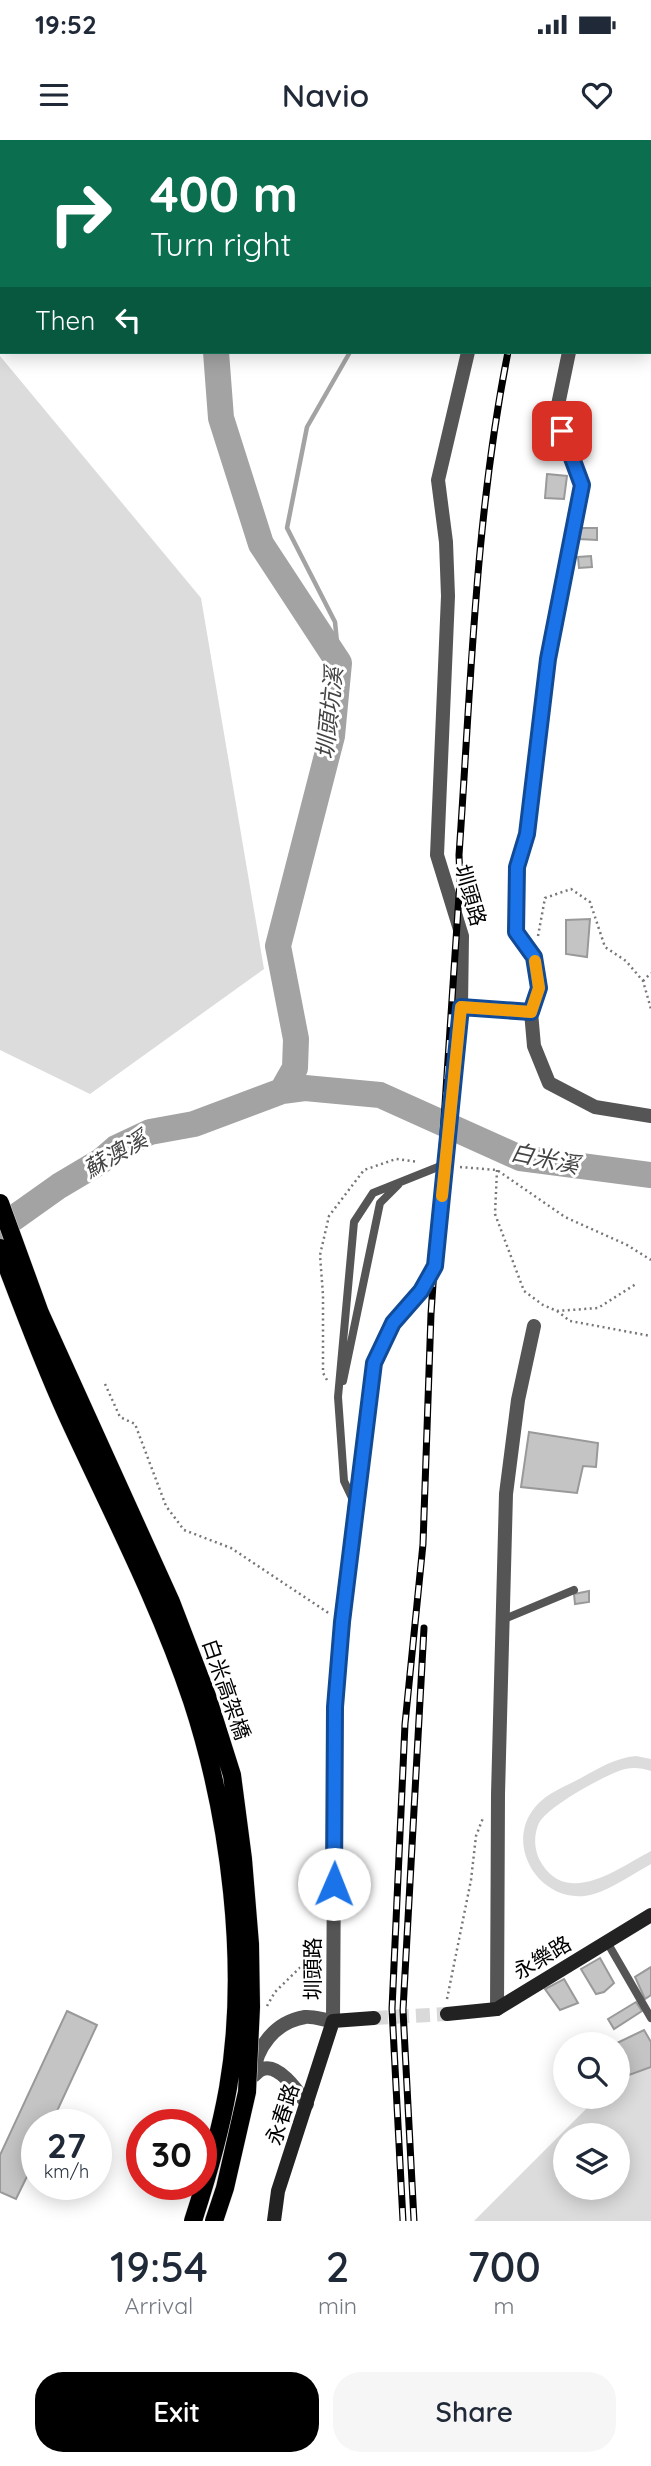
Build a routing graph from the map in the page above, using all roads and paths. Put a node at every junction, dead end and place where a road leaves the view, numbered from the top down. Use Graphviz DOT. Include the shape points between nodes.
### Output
graph roads {
  1 [pos="468,354"];
  2 [pos="569,354"];
  3 [pos="534,957"];
  4 [pos="651,973"];
  5 [pos="643,981"];
  6 [pos="461,1007"];
  7 [pos="651,1009"];
  8 [pos="531,1012"];
  9 [pos="651,1116"];
  10 [pos="443,1165"];
  11 [pos="497,1170"];
  12 [pos="400,1182"];
  13 [pos="0,1203"];
  14 [pos="0,1248"];
  15 [pos="636,1284"];
  16 [pos="557,1311"];
  17 [pos="534,1326"];
  18 [pos="651,1336"];
  19 [pos="106,1384"];
  20 [pos="338,1397"];
  21 [pos="355,1504"];
  22 [pos="574,1590"];
  23 [pos="502,1620"];
  24 [pos="342,1622"];
  25 [pos="498,1794"];
  26 [pos="651,1915"];
  27 [pos="607,1942"];
  28 [pos="497,2009"];
  29 [pos="446,2010"];
  30 [pos="374,2018"];
  31 [pos="651,2018"];
  32 [pos="333,2021"];
  33 [pos="253,2076"];
  34 [pos="307,2104"];
  35 [pos="193,2221"];
  36 [pos="217,2221"];
  37 [pos="274,2221"];
  1 -- 6 [label="street, 圳頭路" via="438,480 448,596 437,855 462,936"];
  2 -- 3 [label="street" via="558,405 562,431 582,485 548,659 527,834 517,867 516,932"];
  3 -- 5 [label="path" via="545,898 571,889 590,902 605,947 626,961"];
  3 -- 8 [label="street" via="539,988"];
  4 -- 5 [label="path"];
  5 -- 7 [label="path"];
  6 -- 8 [label="street"];
  6 -- 21 [label="street, 圳頭路, bridge" via="435,1266 421,1291 393,1323 374,1363"];
  8 -- 9 [label="street" via="534,1046 549,1083 595,1107"];
  10 -- 12 [label="lane"];
  11 -- 16 [label="path" via="495,1214 524,1291"];
  12 -- 20 [label="lane" via="380,1203"];
  12 -- 20 [label="lane" via="373,1194 354,1222"];
  13 -- 36 [label="main road, 白米高架橋, bridge" via="40,1313 171,1602 232,1775 250,1944 251,2007 247,2092"];
  14 -- 35 [label="main road, 白米高架橋, bridge" via="66,1413 157,1607 192,1702 213,1781 229,1865 236,2008 228,2087"];
  15 -- 16 [label="path" via="598,1308"];
  16 -- 18 [label="path" via="570,1321"];
  17 -- 23 [label="street" via="518,1400 506,1494"];
  19 -- 24 [label="path" via="120,1417 135,1424 166,1506 184,1530 231,1548"];
  20 -- 21 [label="lane" via="344,1481"];
  21 -- 24 [label="street, 圳頭路"];
  22 -- 23 [label="lane"];
  23 -- 25 [label="street"];
  24 -- 32 [label="street, 圳頭路" via="335,1707"];
  25 -- 28 [label="street"];
  25 -- 29 [label="path" via="490,1800 476,1836"];
  26 -- 27 [label="street, 永樂路"];
  27 -- 28 [label="street, 永樂路"];
  27 -- 31 [label="lane"];
  28 -- 29 [label="street, 永樂路"];
  30 -- 32 [label="street"];
  32 -- 33 [label="street" via="307,2017 283,2024 263,2043"];
  32 -- 34 [label="street, 永春路"];
  33 -- 34 [label="street" via="270,2068 291,2081"];
  33 -- 36 [label="street" via="230,2188"];
  34 -- 37 [label="street, 永春路" via="278,2191"];
}
